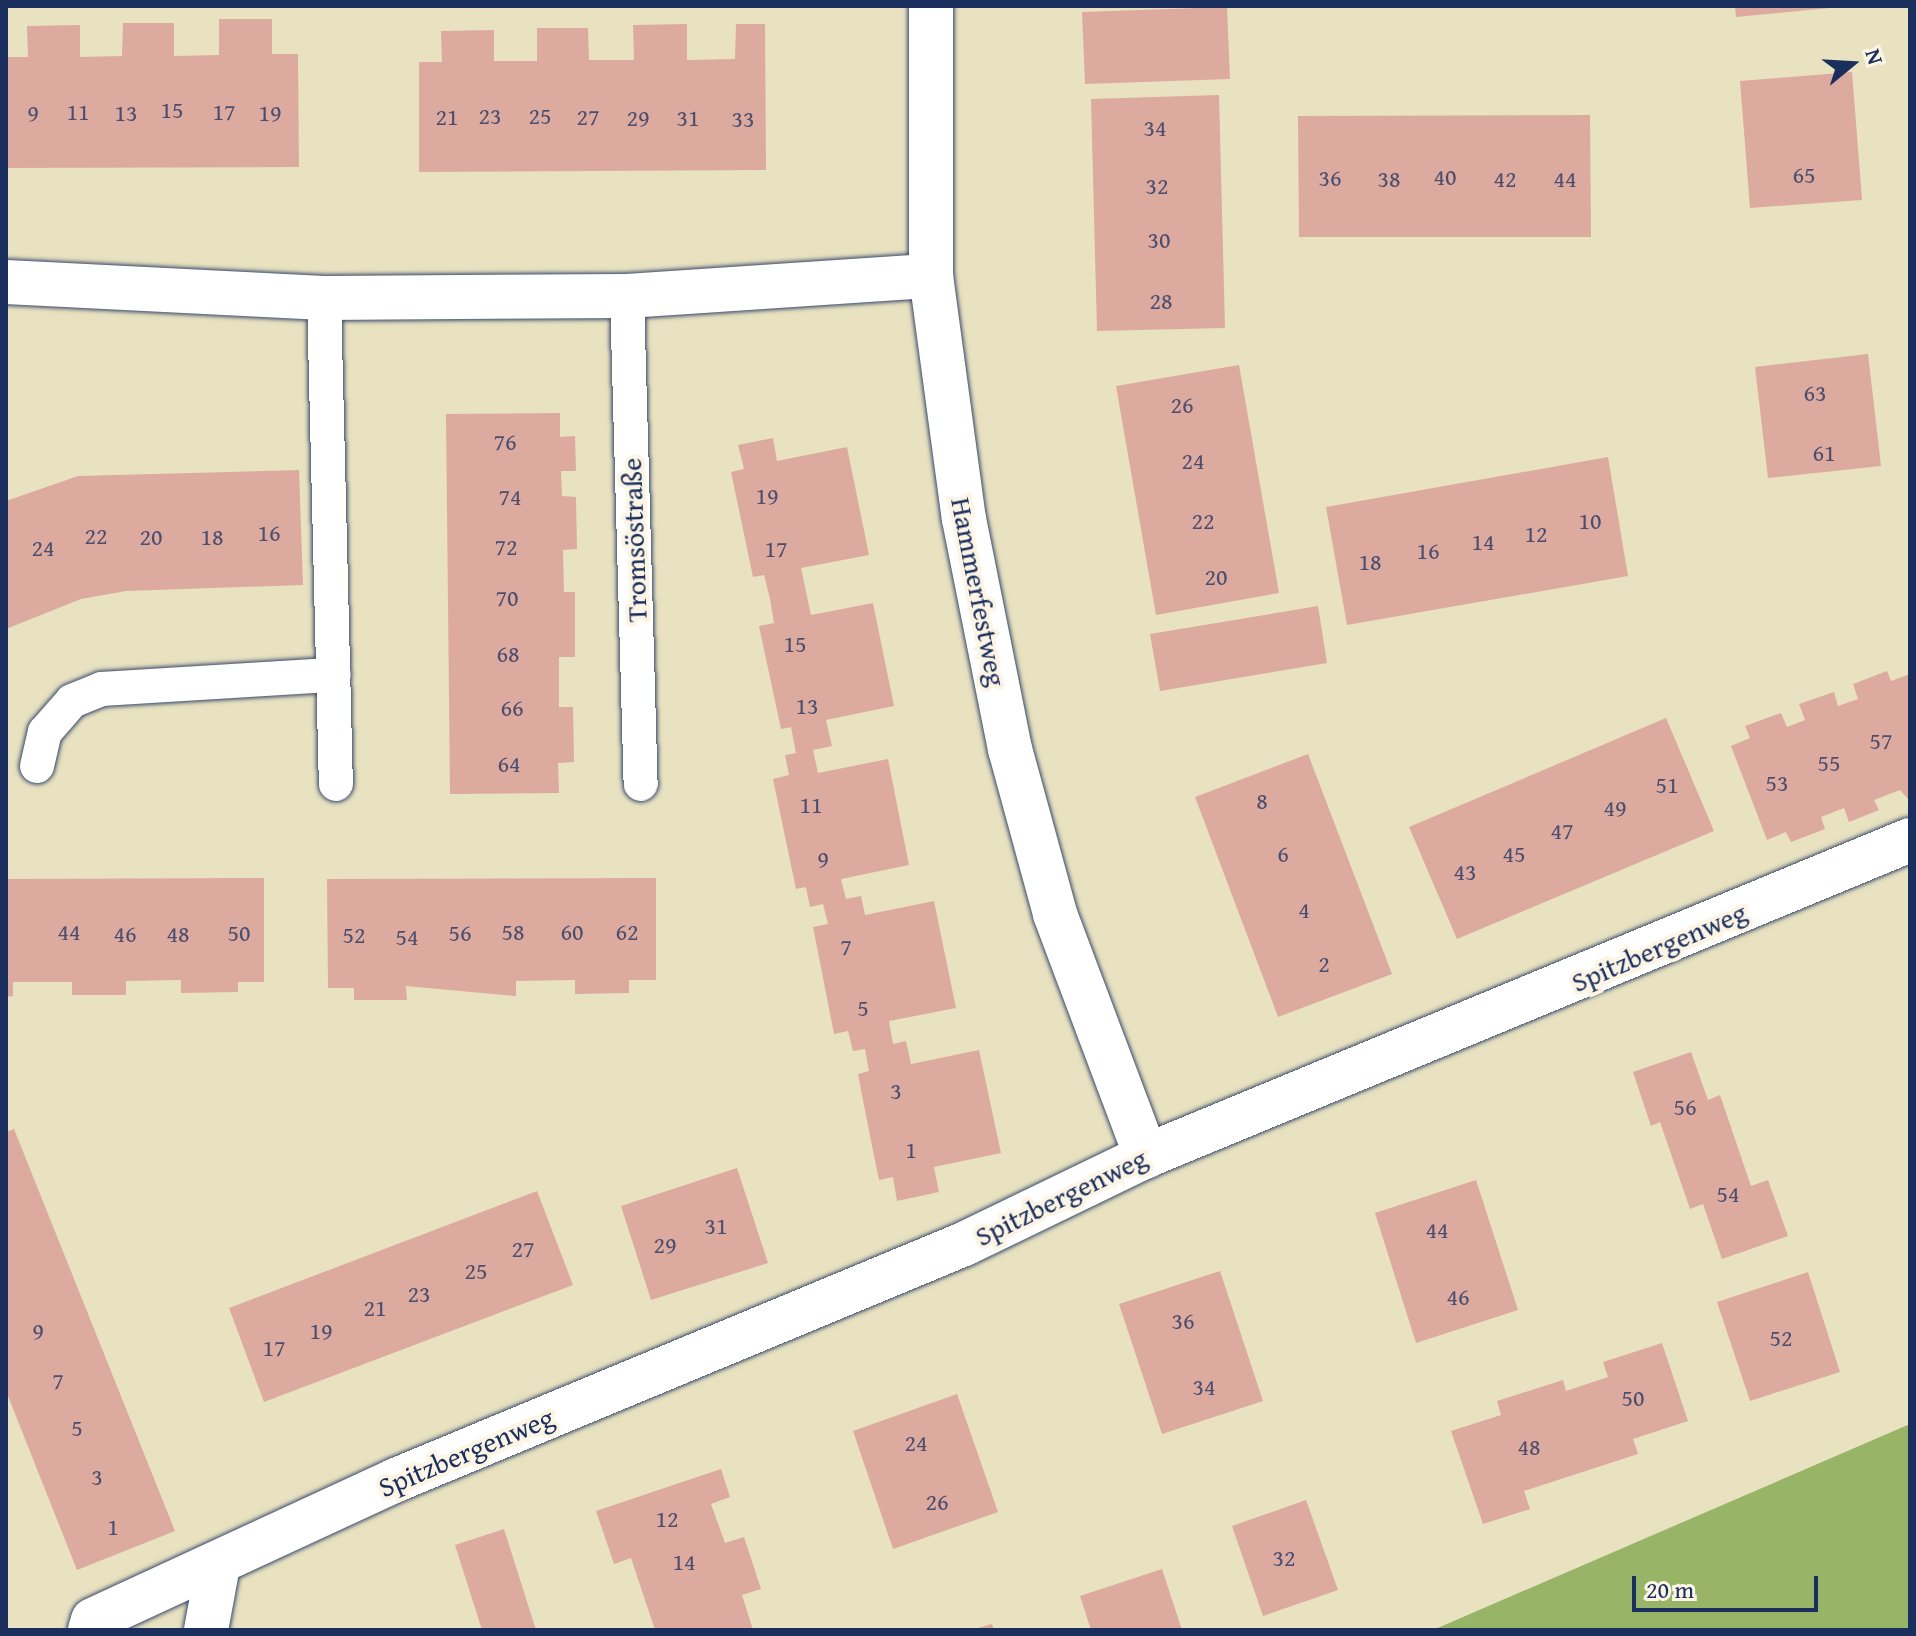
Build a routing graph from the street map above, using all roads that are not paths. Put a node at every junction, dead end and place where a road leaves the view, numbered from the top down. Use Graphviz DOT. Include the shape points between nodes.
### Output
graph roads {
  1 [pos="931,6"];
  2 [pos="931,276"];
  3 [pos="6,282"];
  4 [pos="627,296"];
  5 [pos="324,298"];
  6 [pos="334,675"];
  7 [pos="37,766"];
  8 [pos="336,784"];
  9 [pos="641,784"];
  10 [pos="1910,840"];
  11 [pos="1146,1156"];
  12 [pos="218,1565"];
  13 [pos="90,1630"];
  14 [pos="206,1630"];
  1 -- 2 [label="street, Hammerfestweg"];
  2 -- 4 [label="street"];
  2 -- 11 [label="street, Hammerfestweg" via="964,519 1010,749 1055,914"];
  3 -- 5 [label="street"];
  4 -- 5 [label="street"];
  4 -- 9 [label="lane, Tromsöstraße"];
  5 -- 6 [label="lane"];
  6 -- 7 [label="lane" via="102,689 72,701 45,732"];
  6 -- 8 [label="lane"];
  10 -- 11 [label="street, Spitzbergenweg"];
  11 -- 12 [label="street, Spitzbergenweg" via="964,1244 396,1480"];
  12 -- 13 [label="street, Spitzbergenweg" via="93,1620"];
  12 -- 14 [label="street"];
}
